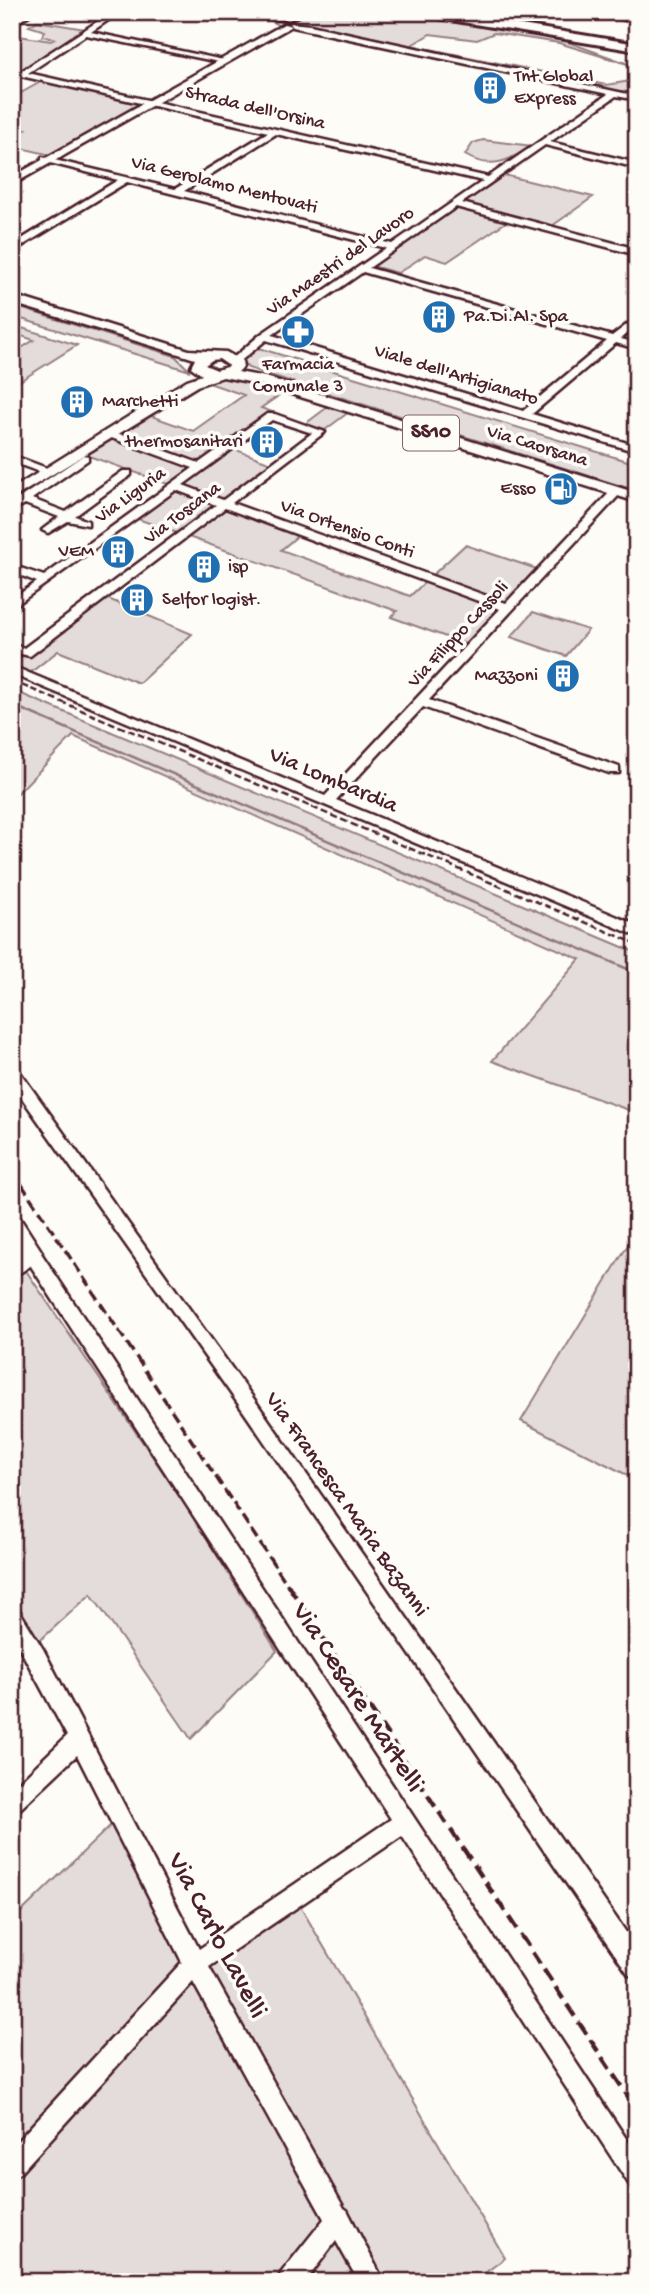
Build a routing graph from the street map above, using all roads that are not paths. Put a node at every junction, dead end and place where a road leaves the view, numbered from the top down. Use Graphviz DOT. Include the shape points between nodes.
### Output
graph roads {
  1 [pos="31,12"];
  2 [pos="117,12"];
  3 [pos="238,12"];
  4 [pos="420,12"];
  5 [pos="435,12"];
  6 [pos="600,12"];
  7 [pos="448,17"];
  8 [pos="288,20"];
  9 [pos="637,20"];
  10 [pos="12,24"];
  11 [pos="86,33"];
  12 [pos="637,47"];
  13 [pos="625,58"];
  14 [pos="221,60"];
  15 [pos="12,72"];
  16 [pos="22,74"];
  17 [pos="615,93"];
  18 [pos="637,98"];
  19 [pos="150,101"];
  20 [pos="276,130"];
  21 [pos="545,143"];
  22 [pos="47,160"];
  23 [pos="637,166"];
  24 [pos="126,179"];
  25 [pos="12,180"];
  26 [pos="489,180"];
  27 [pos="177,192"];
  28 [pos="454,204"];
  29 [pos="394,247"];
  30 [pos="12,249"];
  31 [pos="637,252"];
  32 [pos="362,269"];
  33 [pos="12,300"];
  34 [pos="637,320"];
  35 [pos="264,337"];
  36 [pos="614,340"];
  37 [pos="637,346"];
  38 [pos="248,348"];
  39 [pos="207,362"];
  40 [pos="236,362"];
  41 [pos="220,374"];
  42 [pos="191,383"];
  43 [pos="525,415"];
  44 [pos="271,416"];
  45 [pos="110,434"];
  46 [pos="637,449"];
  47 [pos="12,458"];
  48 [pos="84,458"];
  49 [pos="200,467"];
  50 [pos="48,472"];
  51 [pos="127,473"];
  52 [pos="174,486"];
  53 [pos="616,492"];
  54 [pos="637,496"];
  55 [pos="18,497"];
  56 [pos="225,504"];
  57 [pos="12,508"];
  58 [pos="67,516"];
  59 [pos="84,523"];
  60 [pos="48,530"];
  61 [pos="12,568"];
  62 [pos="46,581"];
  63 [pos="12,605"];
  64 [pos="508,608"];
  65 [pos="12,648"];
  66 [pos="12,670"];
  67 [pos="421,702"];
  68 [pos="614,770"];
  69 [pos="328,801"];
  70 [pos="637,931"];
  71 [pos="12,1072"];
  72 [pos="12,1224"];
  73 [pos="31,1252"];
  74 [pos="12,1267"];
  75 [pos="12,1616"];
  76 [pos="79,1739"];
  77 [pos="12,1803"];
  78 [pos="405,1822"];
  79 [pos="195,1965"];
  80 [pos="637,1968"];
  81 [pos="12,2165"];
  82 [pos="637,2176"];
  83 [pos="339,2218"];
  84 [pos="290,2282"];
  85 [pos="372,2282"];
  1 -- 10 [label="street"];
  2 -- 11 [label="street"];
  3 -- 8 [label="street"];
  4 -- 7 [label="highway"];
  5 -- 12 [label="highway"];
  6 -- 9 [label="main road"];
  7 -- 12 [label="highway"];
  7 -- 13 [label="highway" via="567,40"];
  8 -- 14 [label="main road"];
  8 -- 17 [label="street"];
  11 -- 14 [label="street"];
  11 -- 16 [label="street"];
  14 -- 19 [label="main road"];
  15 -- 16 [label="street, Strada dell'Orsina"];
  16 -- 19 [label="street, Strada dell'Orsina"];
  17 -- 18 [label="street"];
  17 -- 21 [label="street, Via Maestri del Lavoro"];
  19 -- 20 [label="street, Strada dell'Orsina"];
  19 -- 22 [label="main road"];
  20 -- 26 [label="street, Strada dell'Orsina"];
  20 -- 27 [label="street"];
  21 -- 23 [label="street"];
  21 -- 26 [label="street, Via Maestri del Lavoro"];
  22 -- 24 [label="street, Via Gerolamo Mentovati"];
  22 -- 25 [label="main road"];
  24 -- 27 [label="street, Via Gerolamo Mentovati"];
  24 -- 30 [label="street"];
  26 -- 28 [label="street, Via Maestri del Lavoro"];
  27 -- 29 [label="street, Via Gerolamo Mentovati"];
  28 -- 29 [label="street, Via Maestri del Lavoro"];
  28 -- 31 [label="street"];
  29 -- 32 [label="street, Via Maestri del Lavoro"];
  32 -- 35 [label="street, Via Maestri del Lavoro"];
  32 -- 36 [label="street"];
  33 -- 39 [label="main road, SS10"];
  34 -- 36 [label="street"];
  35 -- 38 [label="street, Via Maestri del Lavoro"];
  35 -- 43 [label="street, Viale dell'Artigianato"];
  36 -- 37 [label="street"];
  36 -- 43 [label="street"];
  38 -- 39 [label="street, Via Maestri del Lavoro"];
  38 -- 40 [label="street, Via Maestri del Lavoro"];
  39 -- 40 [label="main road, SS10"];
  39 -- 41 [label="main road, SS10"];
  39 -- 42 [label="main road"];
  40 -- 41 [label="main road" via="233,370"];
  40 -- 54 [label="main road, Via Caorsana / SS10" via="256,374"];
  41 -- 42 [label="main road"];
  41 -- 53 [label="main road, Via Caorsana / SS10" via="253,378"];
  42 -- 45 [label="main road"];
  43 -- 46 [label="street, Viale dell'Artigianato"];
  44 -- 49 [label="street, Via Liguria"];
  44 -- 56 [label="street, Via Toscana" via="320,432"];
  45 -- 49 [label="street"];
  45 -- 50 [label="main road"];
  47 -- 50 [label="street"];
  48 -- 55 [label="street"];
  49 -- 52 [label="street, Via Liguria"];
  50 -- 55 [label="main road"];
  51 -- 58 [label="street"];
  52 -- 56 [label="street, Via Ortensio Conti"];
  52 -- 62 [label="street, Via Liguria"];
  53 -- 54 [label="main road, Via Caorsana / SS10"];
  53 -- 64 [label="street, Via Filippo Cassoli"];
  55 -- 57 [label="street"];
  55 -- 58 [label="street"];
  56 -- 64 [label="street, Via Ortensio Conti"];
  56 -- 65 [label="street, Via Toscana" via="26,653"];
  58 -- 59 [label="street"];
  58 -- 60 [label="street"];
  61 -- 62 [label="street"];
  62 -- 63 [label="street, Via Liguria"];
  64 -- 67 [label="street, Via Filippo Cassoli"];
  66 -- 69 [label="street, Via Lombardia"];
  67 -- 68 [label="street"];
  67 -- 69 [label="street, Via Filippo Cassoli"];
  69 -- 70 [label="street, Via Lombardia"];
  71 -- 80 [label="street, Via Francesca Maria Bazanni"];
  72 -- 73 [label="main road"];
  73 -- 74 [label="main road"];
  73 -- 78 [label="street, Via Cesare Martelli"];
  75 -- 76 [label="street, Via Carlo Lavelli"];
  76 -- 77 [label="street"];
  76 -- 79 [label="street, Via Carlo Lavelli"];
  78 -- 79 [label="street"];
  78 -- 82 [label="street, Via Cesare Martelli"];
  79 -- 81 [label="street"];
  79 -- 83 [label="street, Via Carlo Lavelli"];
  83 -- 84 [label="street"];
  83 -- 85 [label="street, Via Carlo Lavelli"];
}
